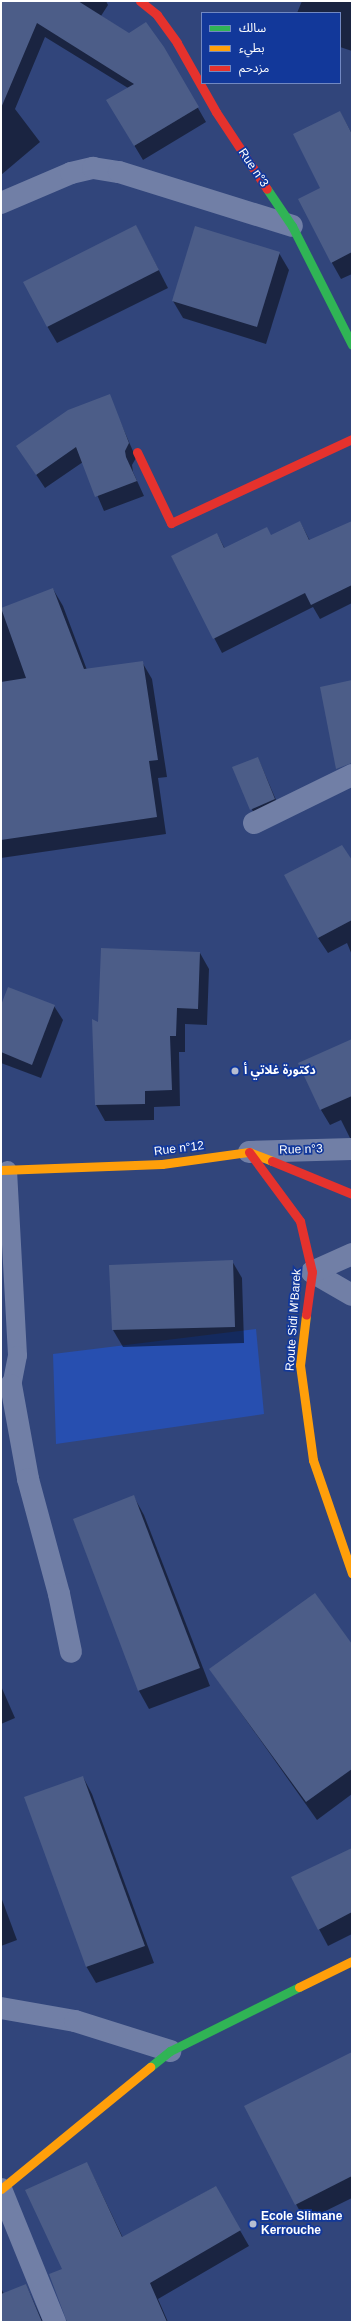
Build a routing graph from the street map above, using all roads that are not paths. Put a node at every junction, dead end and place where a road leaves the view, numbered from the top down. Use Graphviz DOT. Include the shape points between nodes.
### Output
graph roads {
  1 [pos="140,1"];
  2 [pos="1,203"];
  3 [pos="292,226"];
  4 [pos="352,345"];
  5 [pos="352,438"];
  6 [pos="137,452"];
  7 [pos="352,775"];
  8 [pos="254,823"];
  9 [pos="352,1149"];
  10 [pos="249,1152"];
  11 [pos="4,1170"];
  12 [pos="352,1194"];
  13 [pos="352,1254"];
  14 [pos="312,1272"];
  15 [pos="352,1295"];
  16 [pos="6,1391"];
  17 [pos="352,1573"];
  18 [pos="71,1652"];
  19 [pos="352,1961"];
  20 [pos="1,2008"];
  21 [pos="170,2051"];
  22 [pos="1,2189"];
  23 [pos="55,2322"];
  1 -- 3 [label="street, Rue n°3" via="157,15 177,43 216,112"];
  2 -- 3 [label="street" via="71,173 94,168 119,172"];
  3 -- 4 [label="street, Rue n°3"];
  5 -- 6 [label="street" via="171,523"];
  7 -- 8 [label="street"];
  9 -- 10 [label="street, Rue n°3"];
  10 -- 11 [label="street, Rue n°12" via="162,1164"];
  10 -- 12 [label="street"];
  10 -- 14 [label="street, Route Sidi M'Barek" via="300,1221"];
  11 -- 16 [label="lane" via="17,1355"];
  13 -- 14 [label="street"];
  14 -- 15 [label="street"];
  14 -- 17 [label="street, Route Sidi M'Barek" via="301,1373 313,1460"];
  16 -- 18 [label="street" via="59,1594"];
  19 -- 21 [label="street"];
  20 -- 21 [label="street" via="75,2021"];
  21 -- 22 [label="street"];
  22 -- 23 [label="street"];
}
